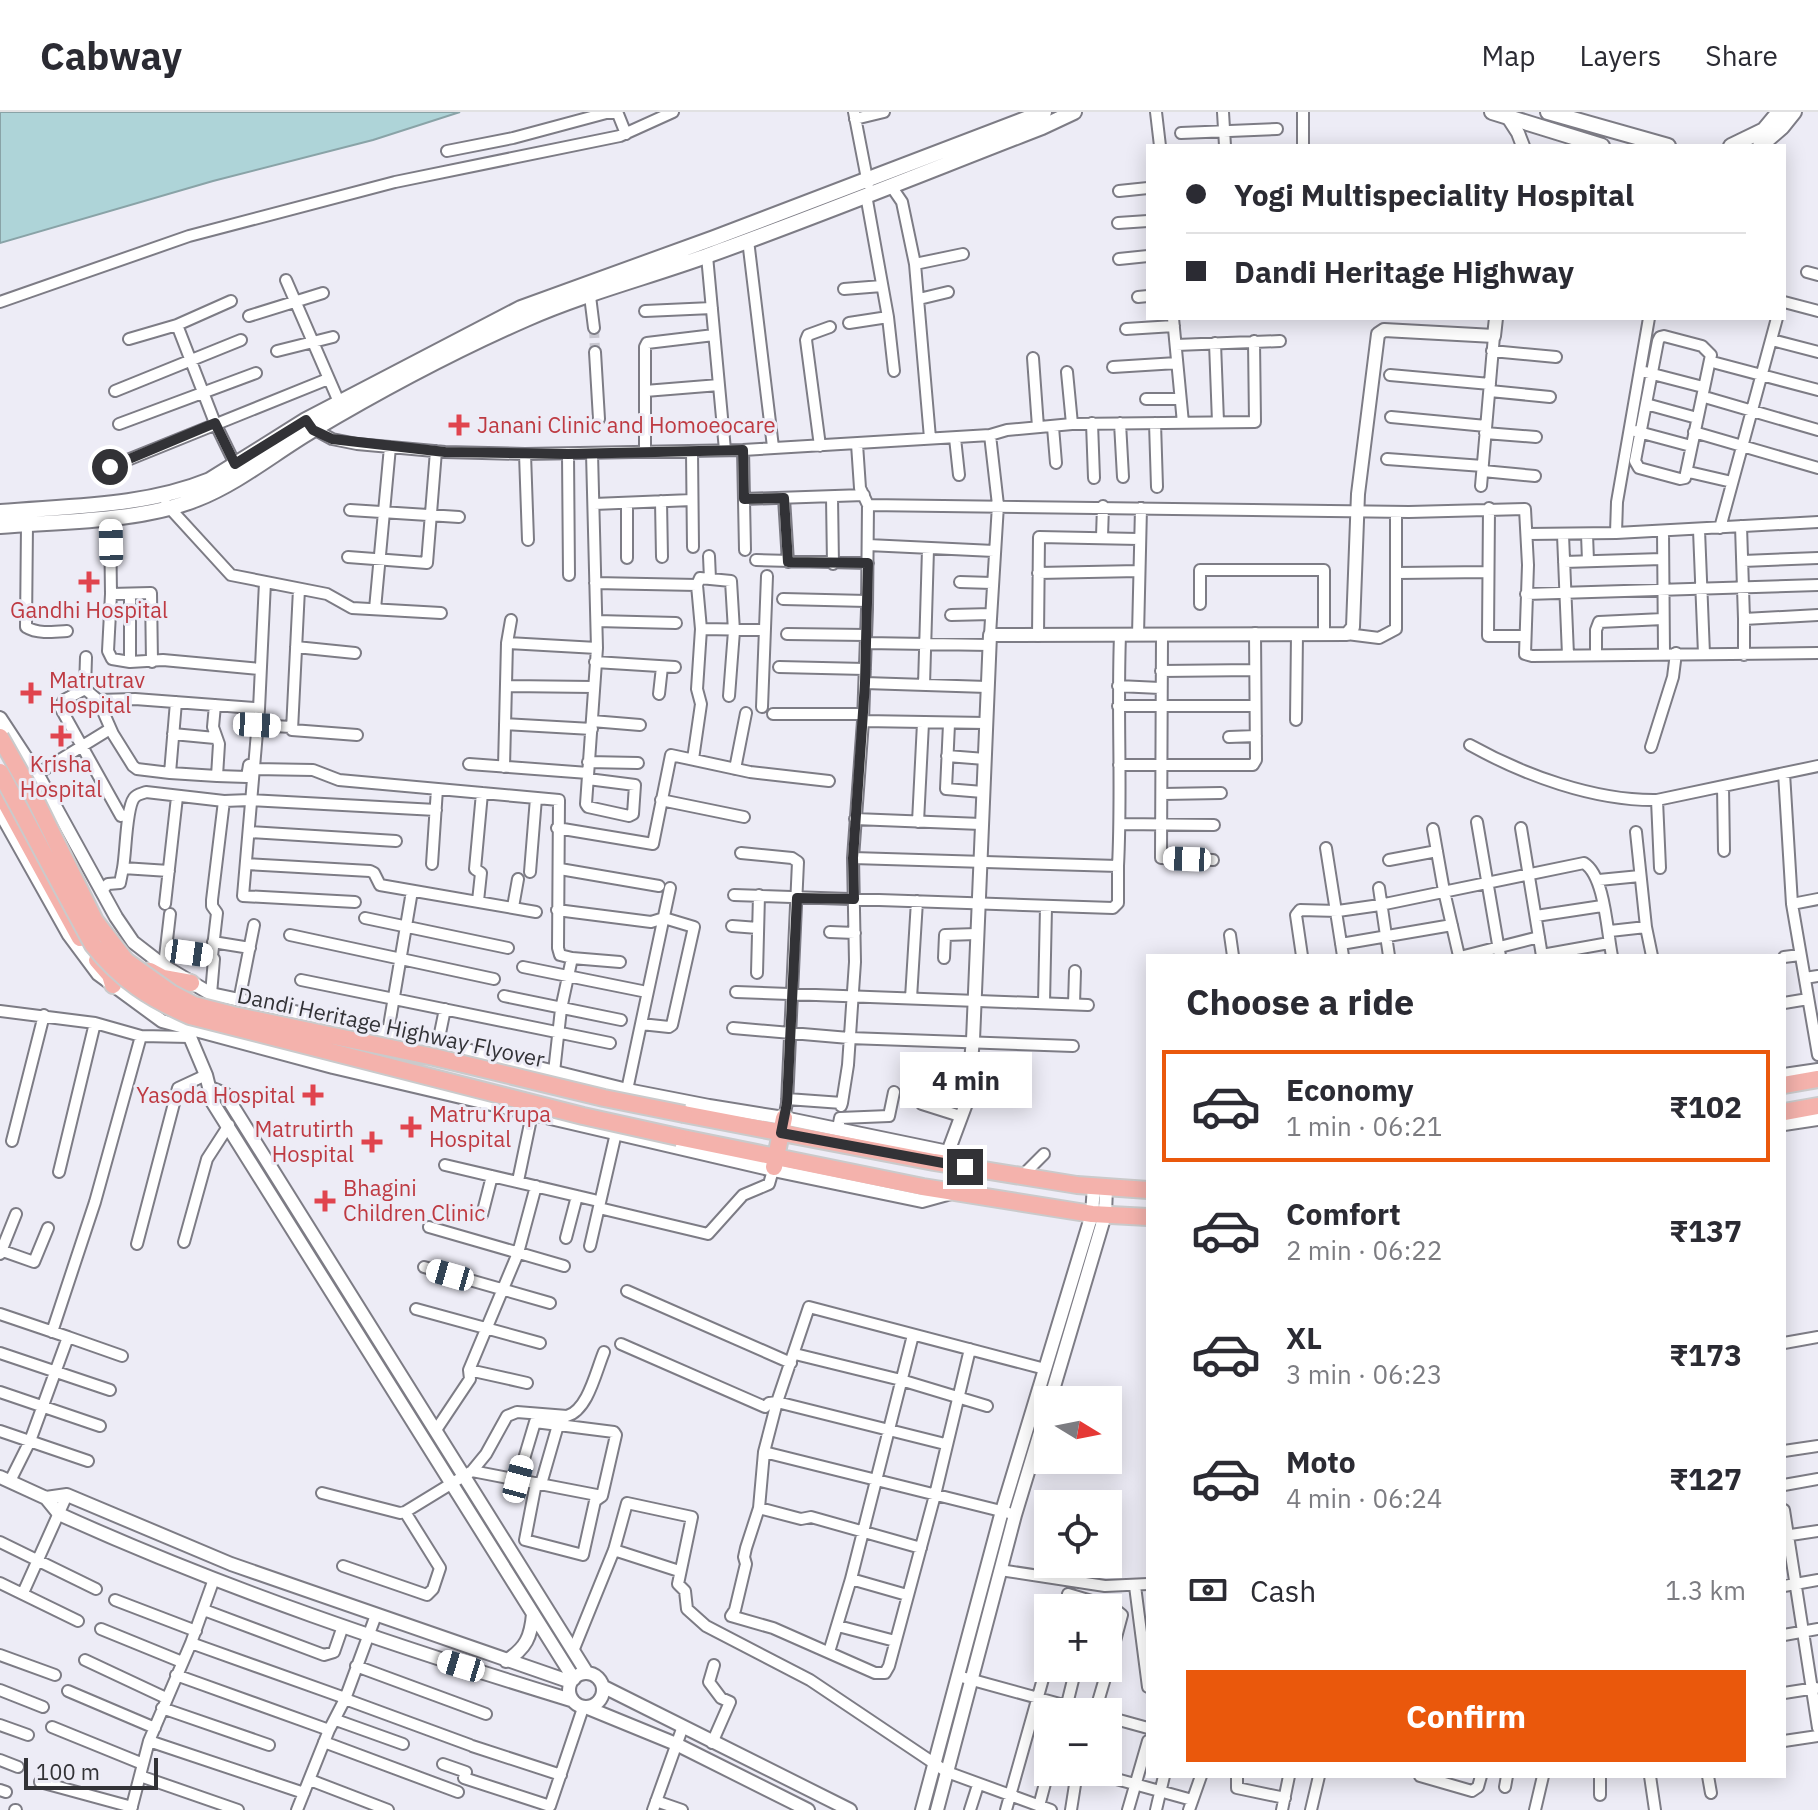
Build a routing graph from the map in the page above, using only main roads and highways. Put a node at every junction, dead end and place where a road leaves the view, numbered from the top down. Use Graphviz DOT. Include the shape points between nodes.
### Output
graph roads {
  1 [pos="1044,112"];
  2 [pos="1074,112"];
  3 [pos="1492,112"];
  4 [pos="1548,112"];
  5 [pos="1779,112"];
  6 [pos="1794,112"];
  7 [pos="1508,114"];
  8 [pos="1574,116"];
  9 [pos="1575,142"];
  10 [pos="1661,144"];
  11 [pos="1735,144"];
  12 [pos="1762,144"];
  13 [pos="868,189"];
  14 [pos="589,288"];
  15 [pos="310,425"];
  16 [pos="164,501"];
  17 [pos="0,512"];
  18 [pos="0,526"];
  19 [pos="0,737"];
  20 [pos="13,760"];
  21 [pos="0,772"];
  22 [pos="0,792"];
  23 [pos="111,979"];
  24 [pos="191,983"];
  25 [pos="1818,1079"];
  26 [pos="1786,1085"];
  27 [pos="1818,1106"];
  28 [pos="1786,1112"];
  29 [pos="782,1126"];
  30 [pos="703,1142"];
  31 [pos="719,1157"];
  32 [pos="774,1164"];
  33 [pos="1146,1190"];
  34 [pos="1146,1217"];
  1 -- 13 [label="main road"];
  2 -- 13 [label="main road" via="891,186"];
  3 -- 7 [label="main road"];
  4 -- 8 [label="main road"];
  5 -- 11 [label="main road" via="1764,130"];
  6 -- 12 [label="main road"];
  7 -- 9 [label="main road"];
  8 -- 10 [label="main road"];
  13 -- 14 [label="main road"];
  13 -- 14 [label="main road" via="707,256"];
  14 -- 15 [label="main road"];
  14 -- 15 [label="main road" via="521,308 339,402"];
  15 -- 16 [label="main road"];
  15 -- 16 [label="main road" via="217,490 195,500"];
  16 -- 17 [label="main road"];
  16 -- 18 [label="main road" via="110,517"];
  19 -- 20 [label="highway, Dandi Heritage Highway Flyover, bridge"];
  20 -- 24 [label="highway, bridge" via="34,779 117,940 163,978"];
  20 -- 29 [label="highway, Dandi Heritage Highway Flyover, bridge" via="95,921 126,961 194,1005 604,1098 722,1121"];
  21 -- 30 [label="highway, Dandi Heritage Highway Flyover, bridge" via="93,945 111,968 152,1000 190,1016"];
  22 -- 23 [label="highway" via="85,945"];
  25 -- 26 [label="highway"];
  27 -- 28 [label="highway"];
  29 -- 32 [label="highway"];
  29 -- 33 [label="highway, Dandi Heritage Highway Flyover" via="965,1167"];
  30 -- 31 [label="highway"];
  30 -- 32 [label="highway, Dandi Heritage Highway Flyover"];
  32 -- 34 [label="highway, Dandi Heritage Highway Flyover" via="1098,1215"];
}
